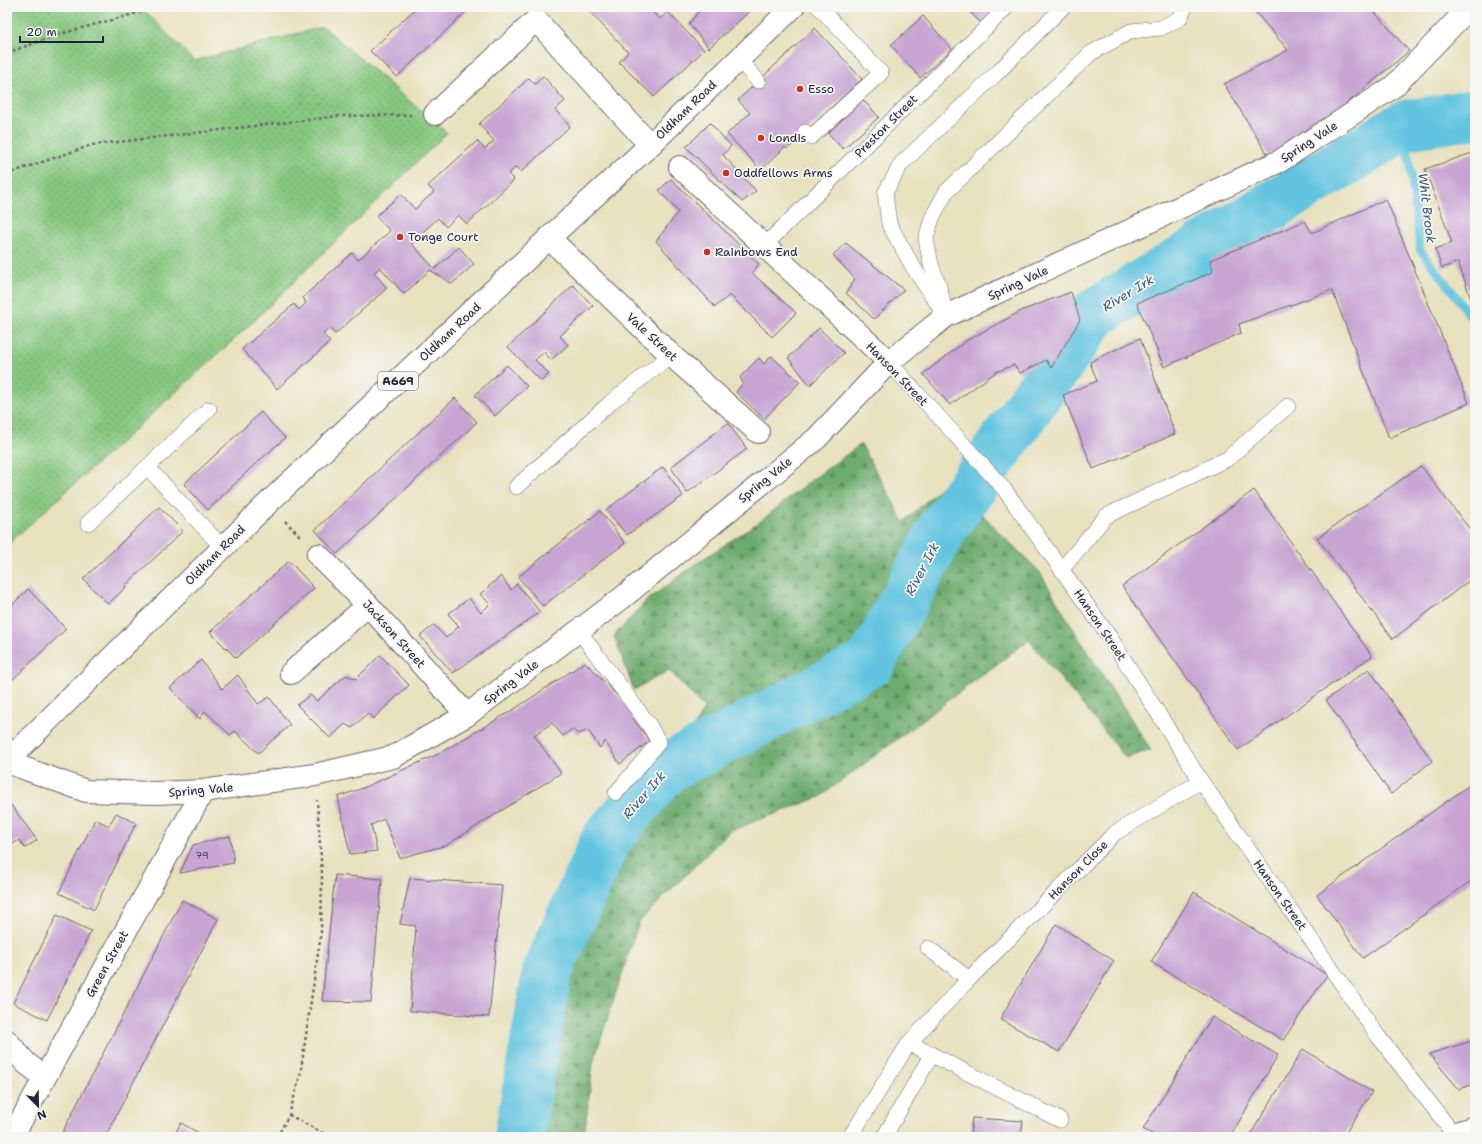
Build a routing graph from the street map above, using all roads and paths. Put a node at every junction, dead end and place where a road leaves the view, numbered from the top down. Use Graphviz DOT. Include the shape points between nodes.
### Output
graph roads {
  1 [pos="793,7"];
  2 [pos="819,7"];
  3 [pos="1007,7"];
  4 [pos="1063,7"];
  5 [pos="1185,7"];
  6 [pos="1470,7"];
  7 [pos="141,12"];
  8 [pos="7,53"];
  9 [pos="739,60"];
  10 [pos="758,81"];
  11 [pos="435,114"];
  12 [pos="805,132"];
  13 [pos="650,145"];
  14 [pos="680,167"];
  15 [pos="7,174"];
  16 [pos="549,238"];
  17 [pos="764,246"];
  18 [pos="946,316"];
  19 [pos="671,355"];
  20 [pos="889,362"];
  21 [pos="1288,406"];
  22 [pos="209,409"];
  23 [pos="758,432"];
  24 [pos="147,467"];
  25 [pos="516,487"];
  26 [pos="268,503"];
  27 [pos="88,523"];
  28 [pos="223,548"];
  29 [pos="318,555"];
  30 [pos="1062,569"];
  31 [pos="368,605"];
  32 [pos="579,631"];
  33 [pos="291,673"];
  34 [pos="467,715"];
  35 [pos="7,761"];
  36 [pos="315,775"];
  37 [pos="1201,781"];
  38 [pos="204,791"];
  39 [pos="616,793"];
  40 [pos="928,948"];
  41 [pos="969,979"];
  42 [pos="7,1041"];
  43 [pos="909,1043"];
  44 [pos="932,1054"];
  45 [pos="44,1077"];
  46 [pos="289,1115"];
  47 [pos="1060,1120"];
  48 [pos="1475,1126"];
  49 [pos="1454,1136"];
  50 [pos="12,1137"];
  51 [pos="277,1137"];
  52 [pos="330,1137"];
  53 [pos="850,1137"];
  54 [pos="884,1137"];
  1 -- 9 [label="street, Oldham Road / A669"];
  2 -- 12 [label="lane" via="881,73 810,137"];
  3 -- 17 [label="lane, Preston Street"];
  4 -- 18 [label="lane" via="901,164 885,193 889,224 913,267"];
  5 -- 18 [label="lane" via="1180,18 1174,22 1161,28 1131,31 1091,53 946,192 932,218 926,239"];
  6 -- 18 [label="street, Spring Vale" via="1393,87 1280,161"];
  7 -- 8 [label="path" via="60,34"];
  9 -- 10 [label="lane"];
  9 -- 13 [label="street, Oldham Road / A669"];
  11 -- 13 [label="street" via="536,20"];
  11 -- 15 [label="path" via="340,116 92,145"];
  13 -- 16 [label="street, Oldham Road / A669"];
  14 -- 17 [label="street, Hanson Street"];
  16 -- 19 [label="street, Vale Street"];
  16 -- 26 [label="street, Oldham Road / A669"];
  17 -- 20 [label="street, Hanson Street"];
  18 -- 20 [label="street, Spring Vale"];
  19 -- 23 [label="street, Vale Street"];
  19 -- 25 [label="lane" via="610,404"];
  20 -- 30 [label="lane, Hanson Street" via="1004,489"];
  20 -- 32 [label="street, Spring Vale" via="817,438"];
  21 -- 30 [label="lane" via="1227,459 1106,516"];
  22 -- 24 [label="lane"];
  24 -- 27 [label="lane"];
  24 -- 28 [label="lane"];
  26 -- 28 [label="street, Oldham Road / A669"];
  26 -- 29 [label="path"];
  28 -- 35 [label="street, Oldham Road / A669"];
  29 -- 31 [label="street, Jackson Street"];
  30 -- 37 [label="lane, Hanson Street" via="1109,636"];
  31 -- 33 [label="street"];
  31 -- 34 [label="street, Jackson Street"];
  32 -- 34 [label="street, Spring Vale"];
  32 -- 39 [label="lane" via="649,725 658,742"];
  34 -- 36 [label="street, Spring Vale" via="393,757"];
  35 -- 38 [label="street, Spring Vale" via="86,791"];
  36 -- 38 [label="street, Spring Vale"];
  36 -- 46 [label="path" via="322,874 321,932 300,1076"];
  37 -- 41 [label="lane, Hanson Close" via="1115,833"];
  37 -- 49 [label="lane, Hanson Street" via="1378,1036"];
  38 -- 45 [label="street, Green Street"];
  40 -- 41 [label="lane"];
  41 -- 43 [label="lane, Hanson Close"];
  42 -- 45 [label="street" via="26,1063"];
  43 -- 44 [label="lane"];
  43 -- 53 [label="lane, Hanson Close"];
  44 -- 47 [label="lane"];
  44 -- 54 [label="lane"];
  45 -- 50 [label="street, Green Street"];
  46 -- 51 [label="path"];
  46 -- 52 [label="path"];
  48 -- 49 [label="street"];
}
